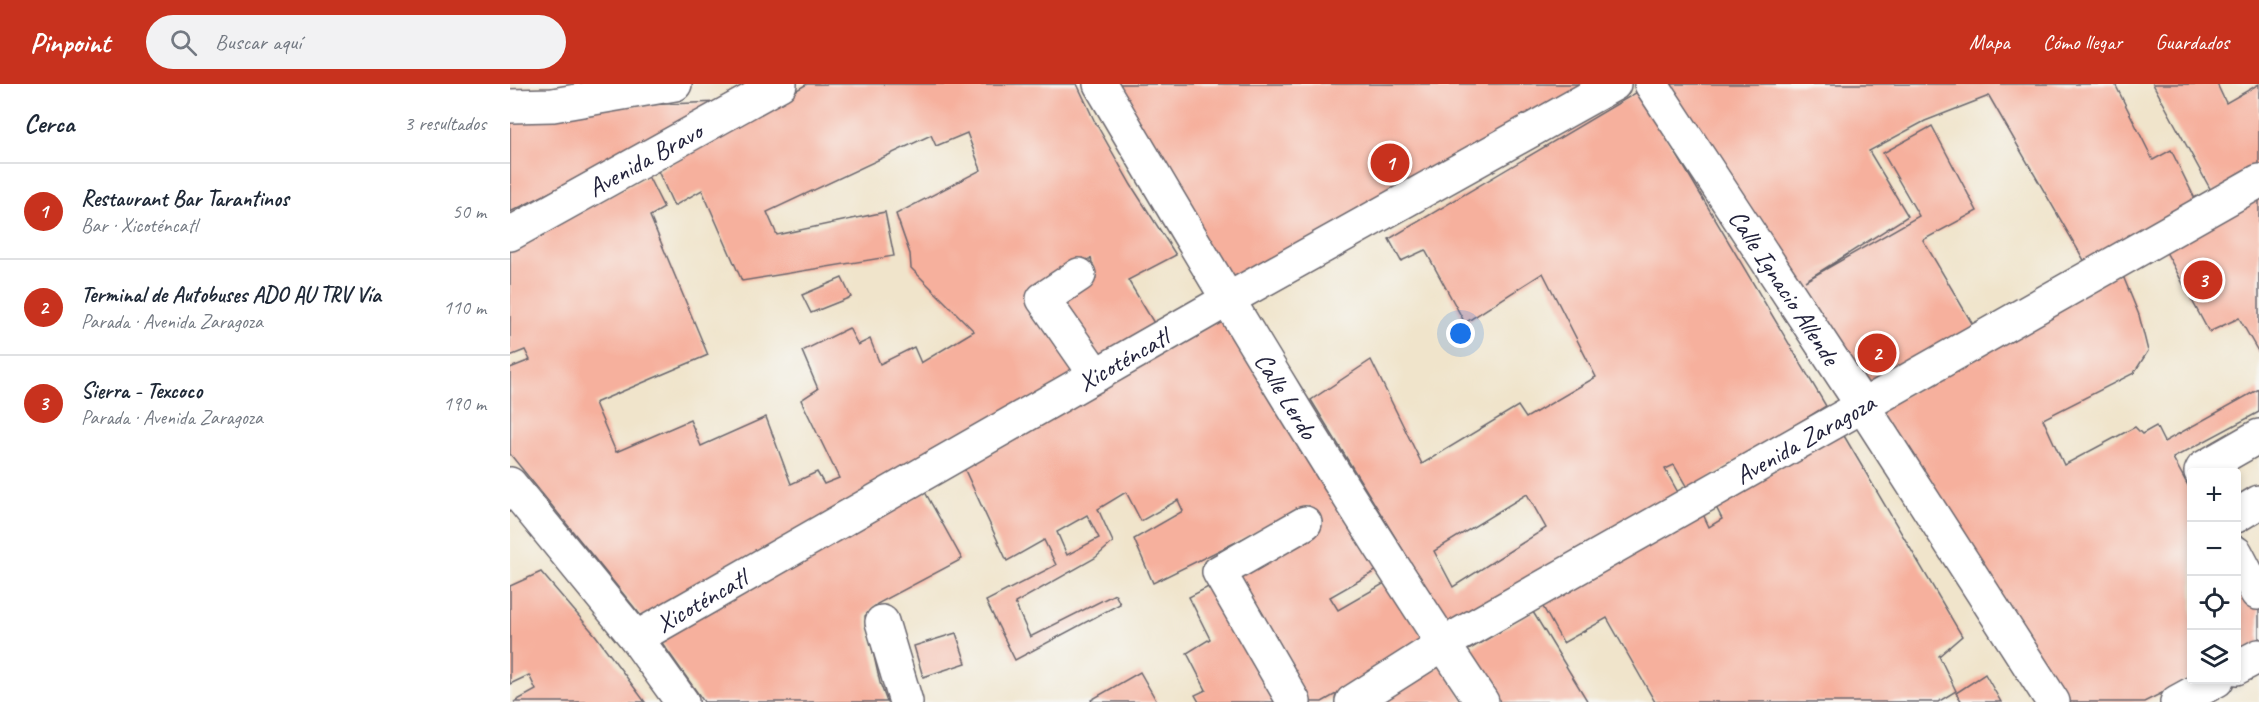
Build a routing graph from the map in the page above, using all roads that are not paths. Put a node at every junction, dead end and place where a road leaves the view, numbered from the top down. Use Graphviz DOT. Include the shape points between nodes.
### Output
graph roads {
  1 [pos="675,84"];
  2 [pos="780,84"];
  3 [pos="1100,84"];
  4 [pos="1614,84"];
  5 [pos="1652,84"];
  6 [pos="546,94"];
  7 [pos="510,106"];
  8 [pos="2259,180"];
  9 [pos="510,234"];
  10 [pos="1079,275"];
  11 [pos="1227,300"];
  12 [pos="1096,375"];
  13 [pos="1862,405"];
  14 [pos="2259,436"];
  15 [pos="2203,468"];
  16 [pos="510,484"];
  17 [pos="2259,502"];
  18 [pos="2241,513"];
  19 [pos="1305,524"];
  20 [pos="2241,562"];
  21 [pos="2258,593"];
  22 [pos="882,622"];
  23 [pos="636,638"];
  24 [pos="1443,644"];
  25 [pos="2259,656"];
  26 [pos="2241,665"];
  27 [pos="2210,684"];
  28 [pos="682,702"];
  29 [pos="906,702"];
  30 [pos="1294,702"];
  31 [pos="1352,702"];
  32 [pos="1482,702"];
  33 [pos="2053,702"];
  34 [pos="2177,702"];
  1 -- 6 [label="street"];
  2 -- 9 [label="street, Avenida Bravo"];
  3 -- 11 [label="street, Calle Lerdo"];
  4 -- 11 [label="street, Xicoténcatl"];
  5 -- 13 [label="street, Calle Ignacio Allende"];
  6 -- 7 [label="street"];
  8 -- 13 [label="street, Avenida Zaragoza"];
  10 -- 12 [label="street" via="1043,299"];
  11 -- 12 [label="street, Xicoténcatl"];
  11 -- 24 [label="street, Calle Lerdo"];
  12 -- 23 [label="street, Xicoténcatl"];
  13 -- 24 [label="street, Avenida Zaragoza"];
  13 -- 33 [label="street, Calle Ignacio Allende"];
  14 -- 15 [label="street"];
  16 -- 23 [label="street"];
  17 -- 18 [label="street"];
  19 -- 30 [label="street" via="1219,572"];
  20 -- 21 [label="street"];
  22 -- 29 [label="street"];
  23 -- 28 [label="street"];
  24 -- 31 [label="street, Avenida Zaragoza"];
  24 -- 32 [label="street, Calle Lerdo"];
  25 -- 26 [label="street"];
  27 -- 34 [label="street"];
}
